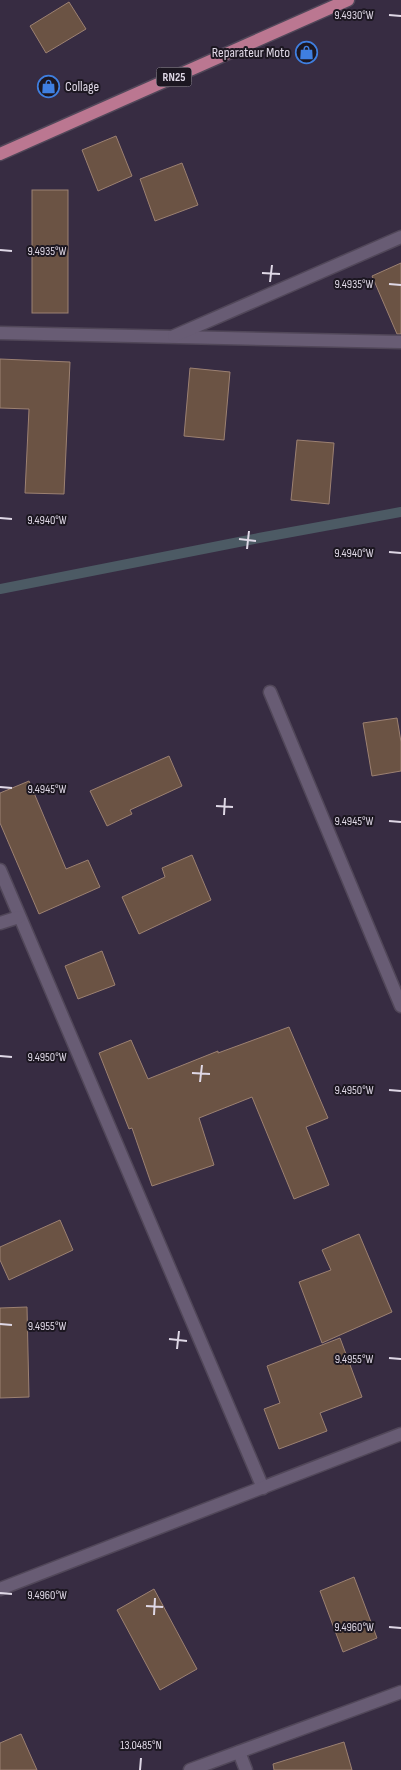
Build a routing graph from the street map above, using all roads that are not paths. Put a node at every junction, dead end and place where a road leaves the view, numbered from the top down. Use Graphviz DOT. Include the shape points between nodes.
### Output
graph roads {
  1 [pos="348,0"];
  2 [pos="0,154"];
  3 [pos="401,237"];
  4 [pos="0,333"];
  5 [pos="171,337"];
  6 [pos="401,342"];
  7 [pos="270,692"];
  8 [pos="0,870"];
  9 [pos="19,917"];
  10 [pos="0,923"];
  11 [pos="401,1006"];
  12 [pos="401,1434"];
  13 [pos="263,1488"];
  14 [pos="0,1589"];
  15 [pos="401,1692"];
  16 [pos="239,1752"];
  17 [pos="190,1770"];
  18 [pos="246,1770"];
  1 -- 2 [label="main road, RN25"];
  3 -- 5 [label="street"];
  4 -- 5 [label="street"];
  5 -- 6 [label="street"];
  7 -- 11 [label="street"];
  8 -- 9 [label="street"];
  9 -- 10 [label="street"];
  9 -- 13 [label="street"];
  12 -- 13 [label="street"];
  13 -- 14 [label="street"];
  15 -- 16 [label="street"];
  16 -- 17 [label="street"];
  16 -- 18 [label="street"];
}
